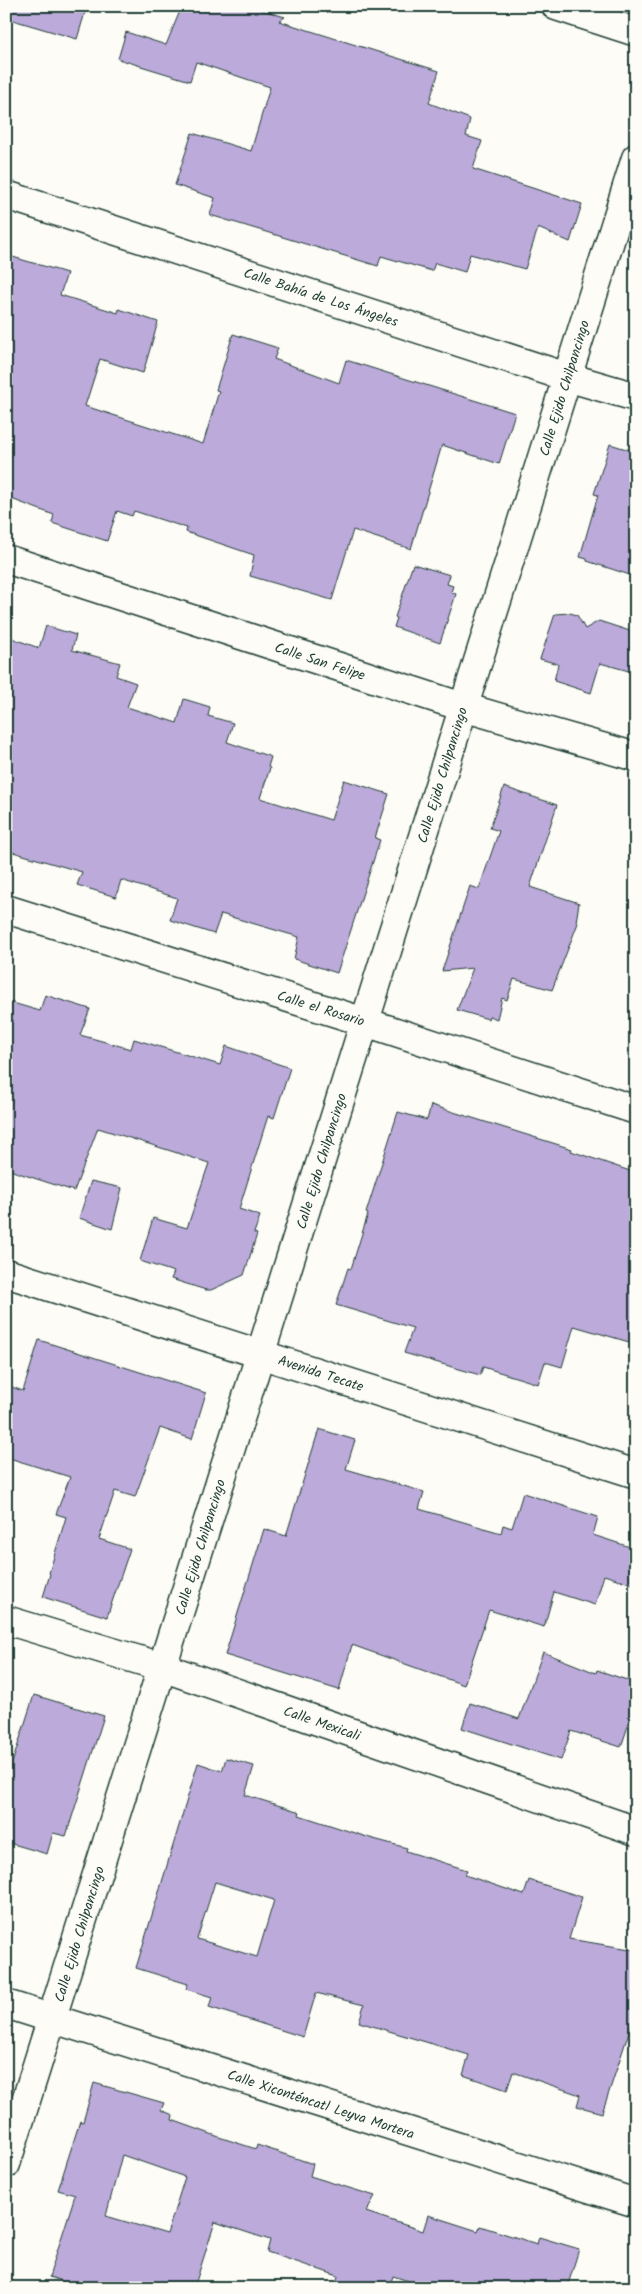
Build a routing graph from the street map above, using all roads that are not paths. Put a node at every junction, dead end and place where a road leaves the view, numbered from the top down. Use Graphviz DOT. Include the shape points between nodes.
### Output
graph roads {
  1 [pos="556,6"];
  2 [pos="636,32"];
  3 [pos="636,158"];
  4 [pos="6,195"];
  5 [pos="567,377"];
  6 [pos="636,397"];
  7 [pos="6,559"];
  8 [pos="463,707"];
  9 [pos="636,756"];
  10 [pos="6,909"];
  11 [pos="365,1022"];
  12 [pos="636,1110"];
  13 [pos="6,1273"];
  14 [pos="260,1354"];
  15 [pos="636,1474"];
  16 [pos="6,1620"];
  17 [pos="162,1667"];
  18 [pos="636,1831"];
  19 [pos="6,2004"];
  20 [pos="52,2019"];
  21 [pos="6,2164"];
  22 [pos="636,2203"];
  1 -- 2 [label="street"];
  3 -- 5 [label="street, Calle Ejido Chilpancingo"];
  4 -- 5 [label="street, Calle Bahía de Los Ángeles"];
  5 -- 6 [label="street, Calle Bahía de Los Ángeles"];
  5 -- 8 [label="street, Calle Ejido Chilpancingo"];
  7 -- 8 [label="street, Calle San Felipe"];
  8 -- 9 [label="street, Calle San Felipe"];
  8 -- 11 [label="street, Calle Ejido Chilpancingo"];
  10 -- 11 [label="street, Calle el Rosario"];
  11 -- 12 [label="street, Calle el Rosario"];
  11 -- 14 [label="street, Calle Ejido Chilpancingo"];
  13 -- 14 [label="street, Avenida Tecate"];
  14 -- 15 [label="street, Avenida Tecate"];
  14 -- 17 [label="street, Calle Ejido Chilpancingo"];
  16 -- 17 [label="street, Calle Mexicali"];
  17 -- 18 [label="street, Calle Mexicali"];
  17 -- 20 [label="street, Calle Ejido Chilpancingo"];
  19 -- 20 [label="street, Calle Xiconténcatl Leyva Mortera"];
  20 -- 21 [label="street, Calle Ejido Chilpancingo"];
  20 -- 22 [label="street, Calle Xiconténcatl Leyva Mortera"];
}
